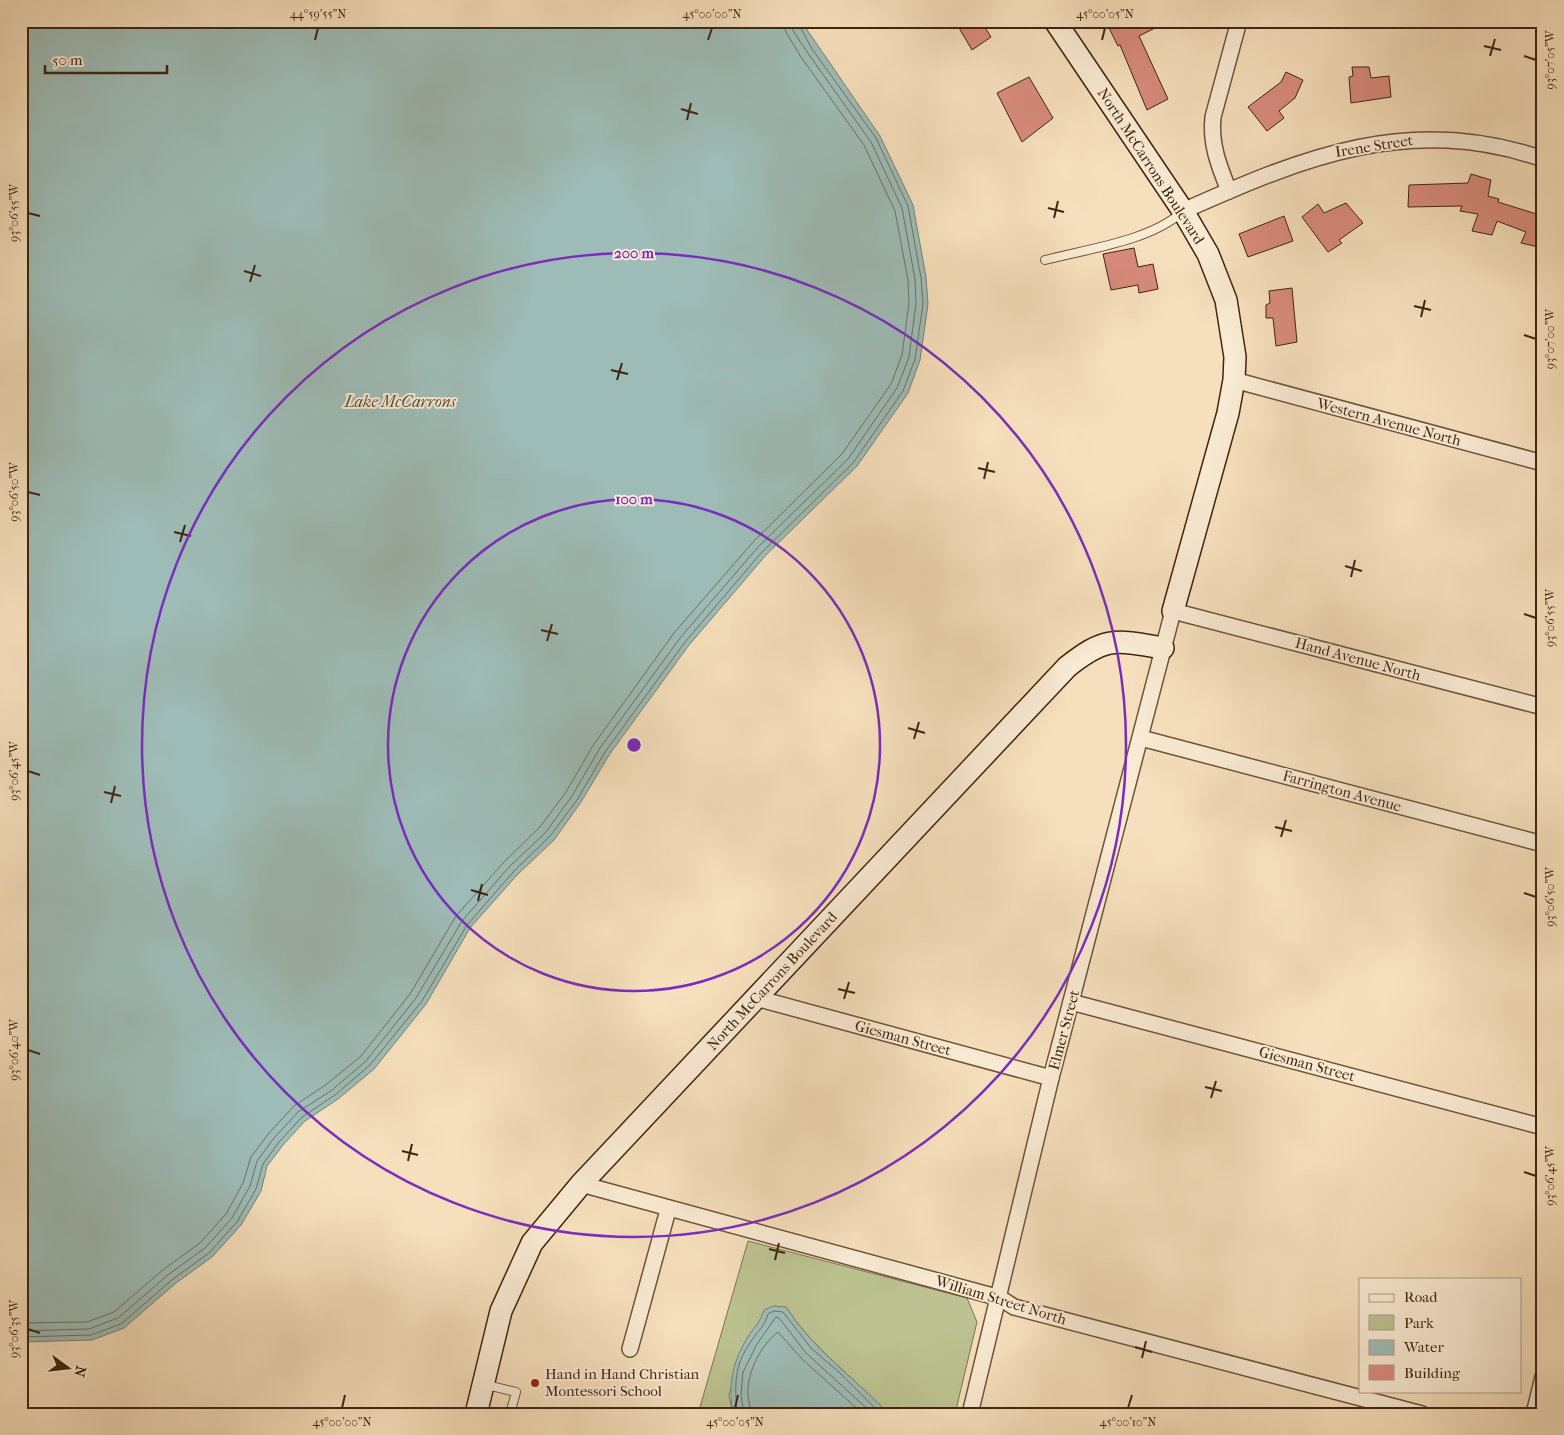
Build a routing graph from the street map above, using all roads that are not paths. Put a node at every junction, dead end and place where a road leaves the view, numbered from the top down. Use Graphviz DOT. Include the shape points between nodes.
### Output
graph roads {
  1 [pos="1055,21"];
  2 [pos="1239,21"];
  3 [pos="1543,159"];
  4 [pos="1229,191"];
  5 [pos="1183,211"];
  6 [pos="1045,260"];
  7 [pos="1234,380"];
  8 [pos="1543,463"];
  9 [pos="1173,611"];
  10 [pos="1163,648"];
  11 [pos="1543,707"];
  12 [pos="1141,738"];
  13 [pos="1543,844"];
  14 [pos="756,998"];
  15 [pos="1071,1002"];
  16 [pos="1051,1078"];
  17 [pos="1543,1127"];
  18 [pos="581,1184"];
  19 [pos="668,1210"];
  20 [pos="1000,1298"];
  21 [pos="630,1349"];
  22 [pos="1543,1377"];
  23 [pos="483,1384"];
  24 [pos="476,1414"];
  25 [pos="510,1414"];
  26 [pos="970,1414"];
  27 [pos="1422,1414"];
  28 [pos="1534,1414"];
  1 -- 5 [label="street, North McCarrons Boulevard"];
  2 -- 4 [label="street" via="1213,117 1212,132 1214,149"];
  3 -- 4 [label="street, Irene Street" via="1499,146 1458,140 1388,141 1314,158"];
  4 -- 5 [label="street, Irene Street"];
  5 -- 6 [label="lane" via="1169,224"];
  5 -- 7 [label="street, North McCarrons Boulevard" via="1208,254 1226,300 1235,357"];
  7 -- 8 [label="street, Western Avenue North"];
  7 -- 9 [label="street, North McCarrons Boulevard" via="1228,413"];
  9 -- 10 [label="street, Elmer Street"];
  9 -- 11 [label="street, Hand Avenue North"];
  10 -- 12 [label="street, Elmer Street"];
  10 -- 14 [label="street, North McCarrons Boulevard" via="1119,640 1100,644 1067,668"];
  12 -- 13 [label="street, Farrington Avenue"];
  12 -- 15 [label="street, Elmer Street"];
  14 -- 16 [label="street, Giesman Street"];
  14 -- 18 [label="street, North McCarrons Boulevard"];
  15 -- 16 [label="street, Elmer Street"];
  15 -- 17 [label="street, Giesman Street"];
  16 -- 20 [label="street, Elmer Street" via="1001,1279"];
  18 -- 19 [label="street, William Street North"];
  18 -- 23 [label="street, North McCarrons Boulevard" via="532,1243 501,1311"];
  19 -- 20 [label="street, William Street North"];
  19 -- 21 [label="street"];
  20 -- 26 [label="street, Elmer Street"];
  20 -- 27 [label="street, William Street North" via="1014,1307"];
  22 -- 28 [label="street"];
  23 -- 24 [label="street, North McCarrons Boulevard"];
  23 -- 25 [label="lane" via="516,1392"];
}
